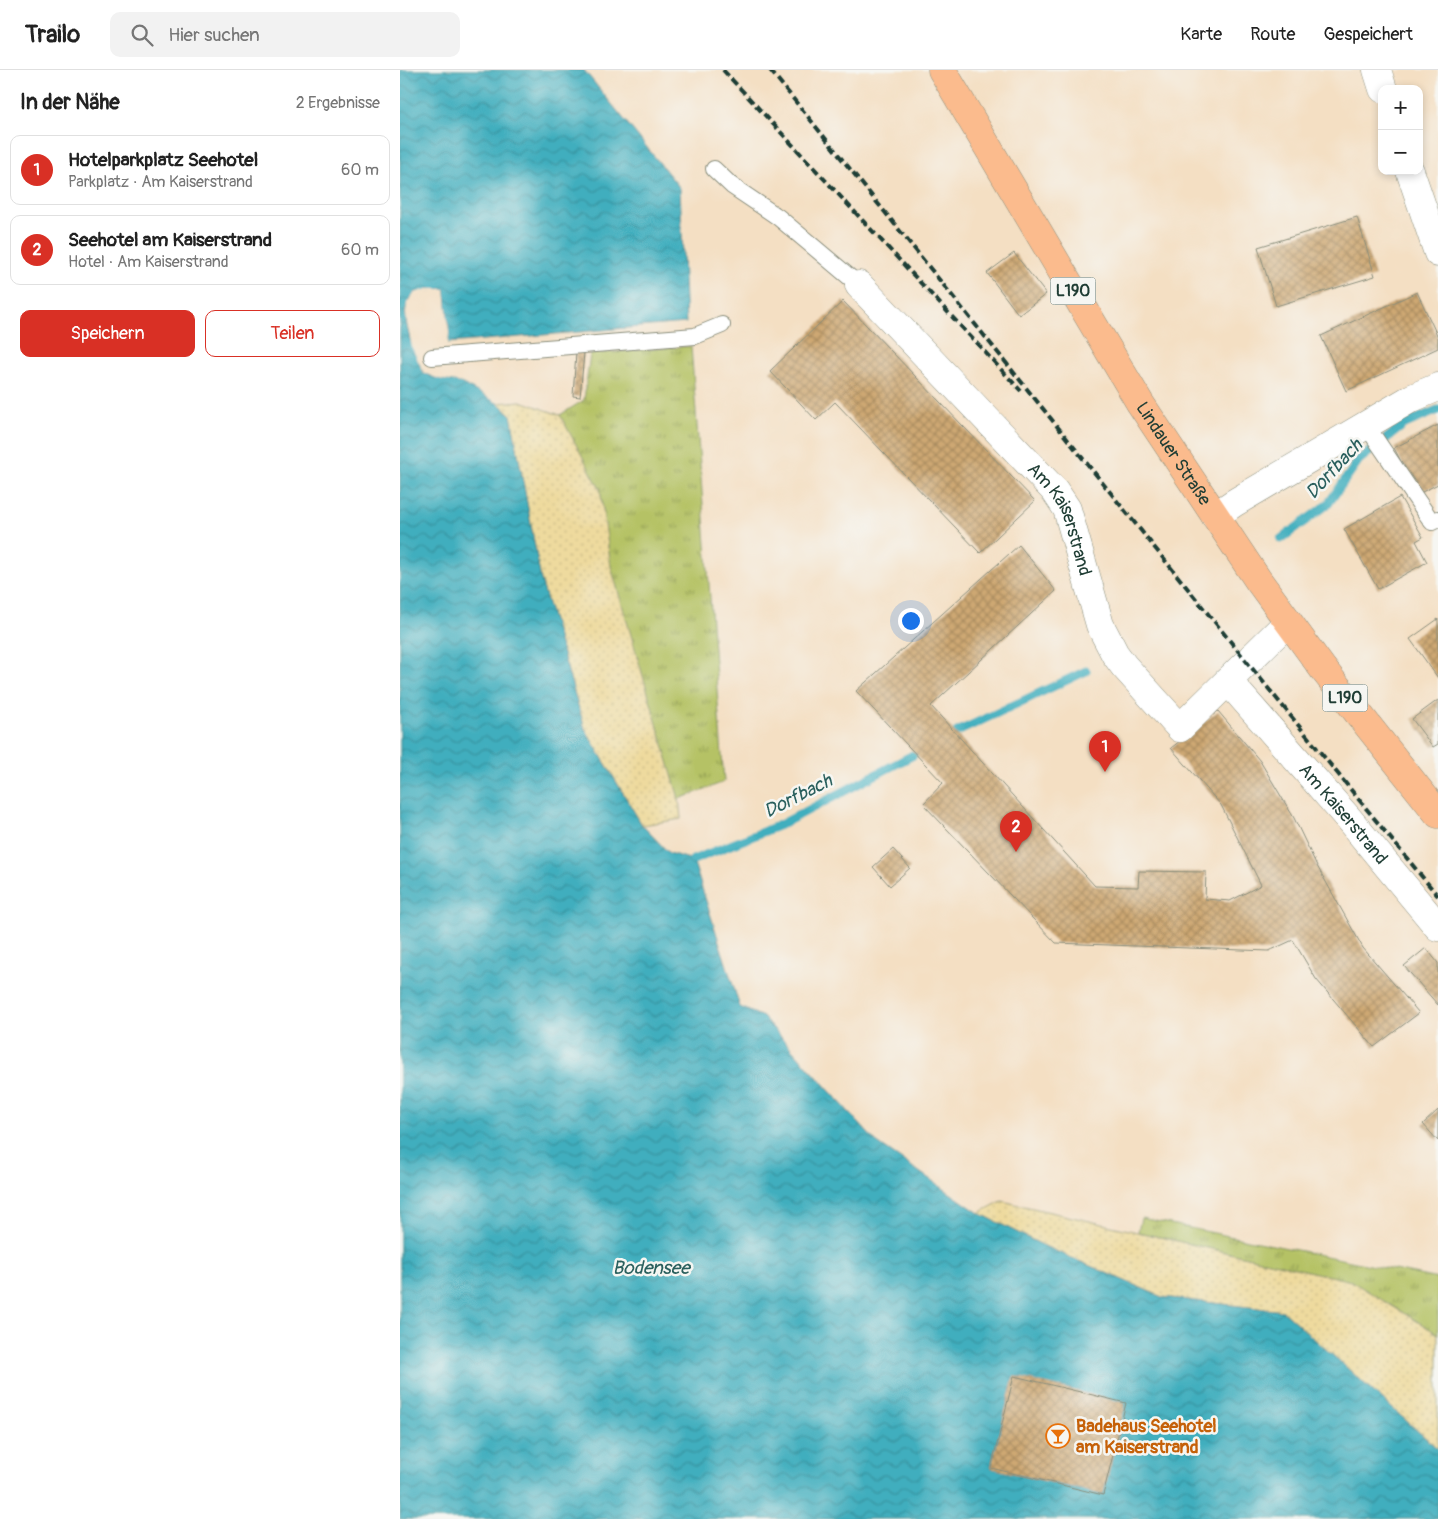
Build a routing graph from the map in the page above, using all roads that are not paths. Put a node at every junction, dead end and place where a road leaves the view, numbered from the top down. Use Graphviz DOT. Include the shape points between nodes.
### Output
graph roads {
  1 [pos="942,70"];
  2 [pos="1377,70"];
  3 [pos="1382,85"];
  4 [pos="714,169"];
  5 [pos="1411,175"];
  6 [pos="1438,253"];
  7 [pos="859,285"];
  8 [pos="722,325"];
  9 [pos="432,357"];
  10 [pos="1438,387"];
  11 [pos="1370,432"];
  12 [pos="1215,516"];
  13 [pos="1438,519"];
  14 [pos="1288,622"];
  15 [pos="1228,681"];
  16 [pos="1438,814"];
  17 [pos="1438,927"];
  1 -- 12 [label="main road, Lindauer Straße / L190" via="1140,403"];
  2 -- 3 [label="street"];
  4 -- 7 [label="lane"];
  5 -- 6 [label="street"];
  7 -- 15 [label="street, Am Kaiserstrand" via="1055,491 1067,509 1100,625 1115,654 1180,728"];
  8 -- 9 [label="lane" via="695,336"];
  10 -- 11 [label="street" via="1412,398"];
  11 -- 12 [label="street"];
  11 -- 13 [label="lane" via="1432,522"];
  12 -- 14 [label="main road, Lindauer Straße / L190"];
  14 -- 15 [label="street, Am Kaiserstrand"];
  14 -- 16 [label="main road, Lindauer Straße / L190"];
  15 -- 17 [label="street, Am Kaiserstrand"];
}
